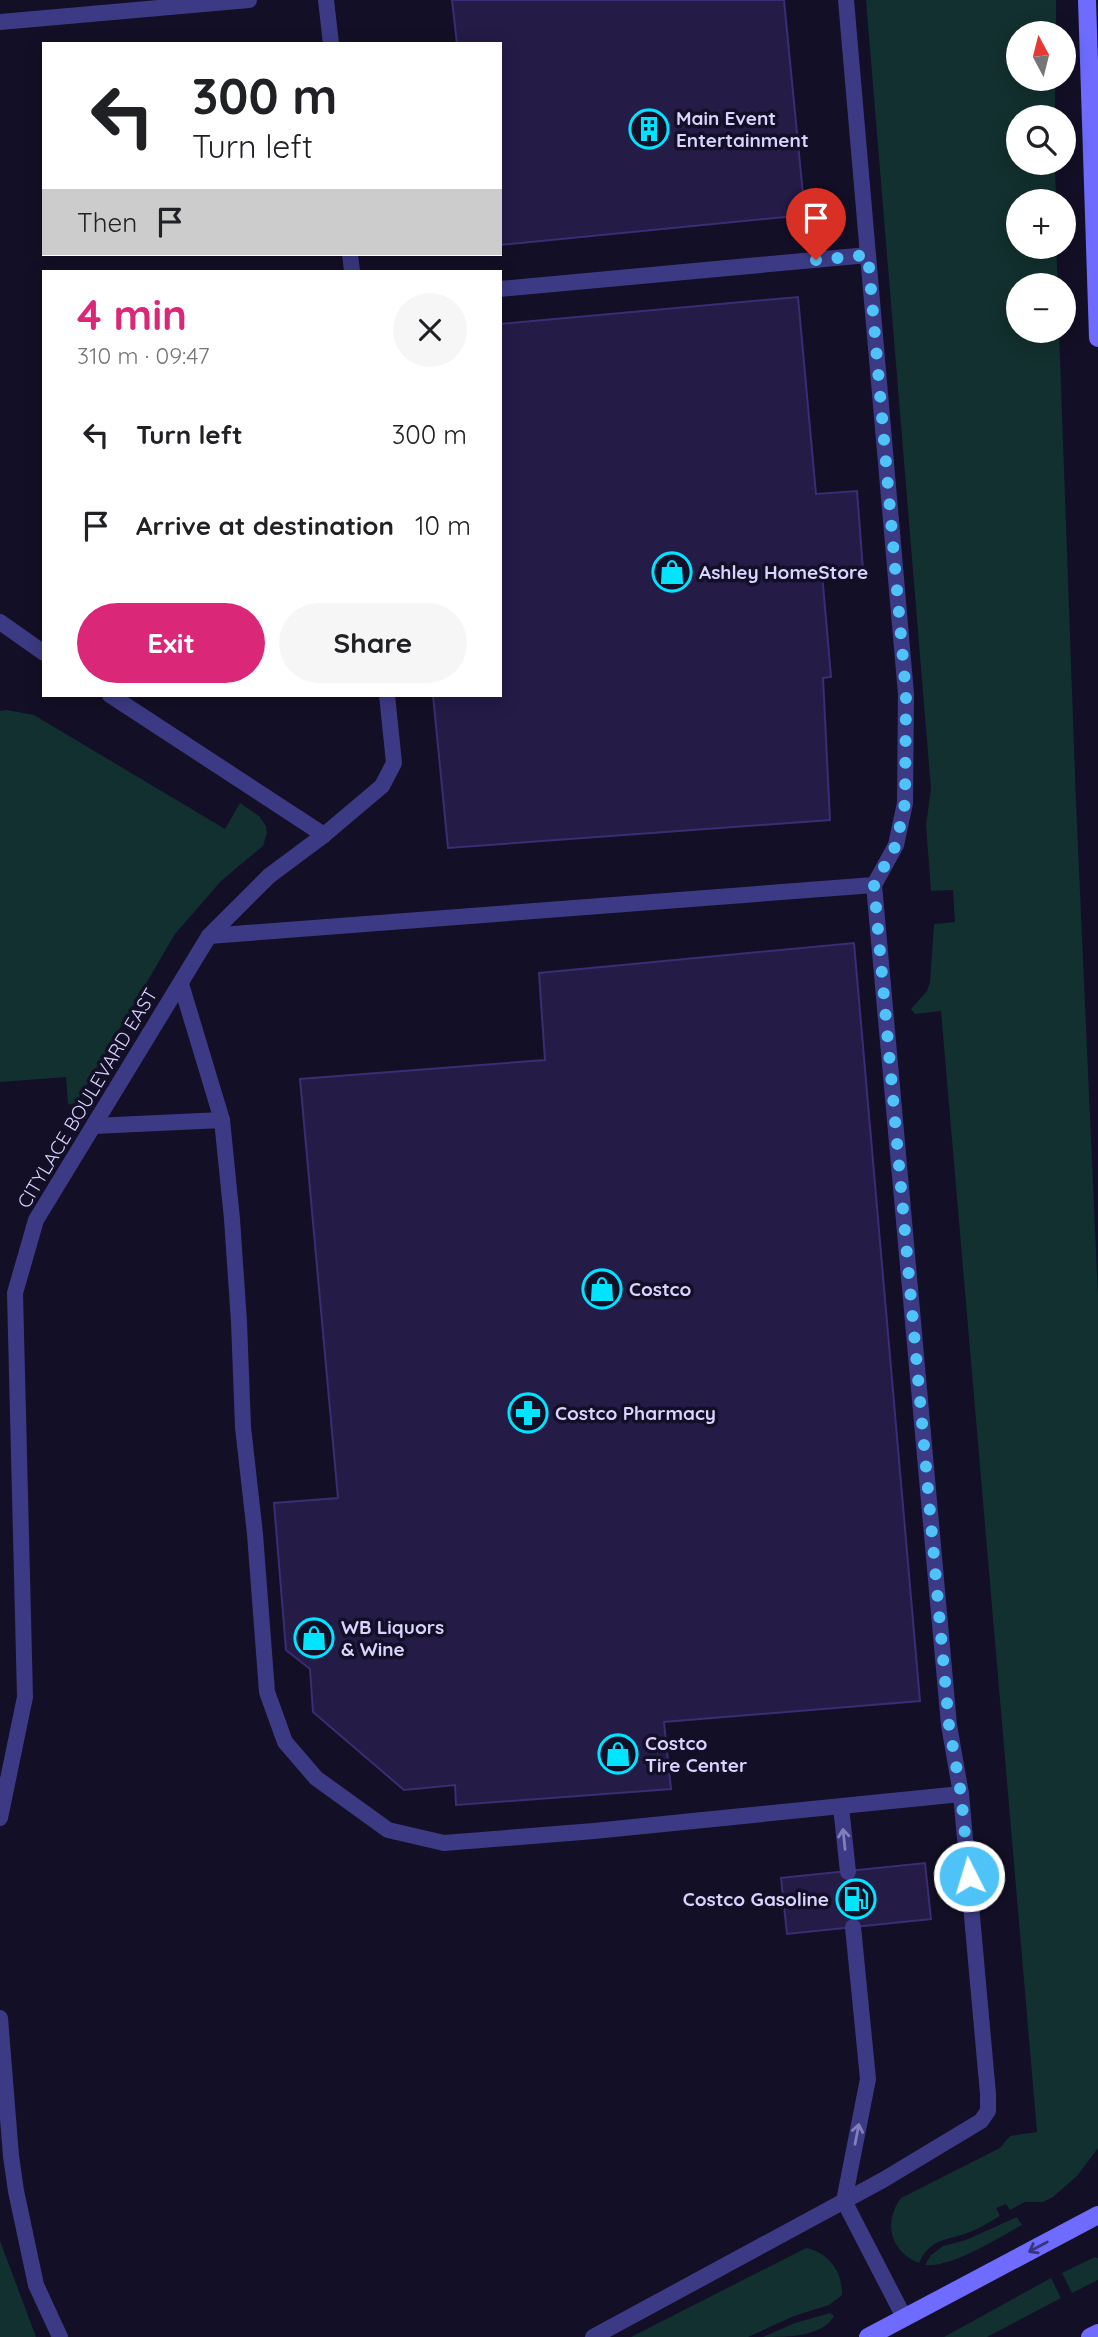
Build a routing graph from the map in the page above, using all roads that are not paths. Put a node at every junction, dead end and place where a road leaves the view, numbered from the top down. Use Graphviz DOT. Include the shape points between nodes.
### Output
graph roads {
  1 [pos="249,0"];
  2 [pos="326,0"];
  3 [pos="846,0"];
  4 [pos="1087,0"];
  5 [pos="0,22"];
  6 [pos="331,42"];
  7 [pos="868,255"];
  8 [pos="502,289"];
  9 [pos="1098,338"];
  10 [pos="0,622"];
  11 [pos="42,652"];
  12 [pos="113,697"];
  13 [pos="387,697"];
  14 [pos="324,835"];
  15 [pos="874,885"];
  16 [pos="209,936"];
  17 [pos="181,984"];
  18 [pos="222,1120"];
  19 [pos="94,1126"];
  20 [pos="961,1794"];
  21 [pos="841,1807"];
  22 [pos="0,1818"];
  23 [pos="848,1872"];
  24 [pos="853,1927"];
  25 [pos="0,2018"];
  26 [pos="844,2201"];
  27 [pos="1098,2215"];
  28 [pos="904,2318"];
  29 [pos="1098,2333"];
  30 [pos="60,2337"];
  31 [pos="593,2337"];
  32 [pos="868,2337"];
  33 [pos="1090,2337"];
  1 -- 5 [label="lane"];
  2 -- 6 [label="lane"];
  3 -- 7 [label="lane"];
  4 -- 9 [label="main road"];
  7 -- 8 [label="lane"];
  7 -- 15 [label="lane" via="906,694 905,803 896,845"];
  10 -- 11 [label="lane"];
  12 -- 14 [label="lane"];
  13 -- 14 [label="lane, CITYLACE BOULEVARD EAST" via="394,763 382,786"];
  14 -- 16 [label="lane, CITYLACE BOULEVARD EAST" via="269,876"];
  15 -- 16 [label="lane"];
  15 -- 20 [label="lane" via="949,1725"];
  16 -- 17 [label="lane, CITYLACE BOULEVARD EAST"];
  17 -- 18 [label="lane"];
  17 -- 19 [label="lane, CITYLACE BOULEVARD EAST"];
  18 -- 19 [label="lane"];
  18 -- 21 [label="lane" via="267,1692 285,1742 316,1778 388,1830 444,1843"];
  19 -- 22 [label="lane, CITYLACE BOULEVARD EAST" via="36,1220 15,1293 25,1697"];
  20 -- 21 [label="lane"];
  20 -- 26 [label="lane" via="988,2111 981,2121"];
  23 -- 21 [label="lane, one-way"];
  26 -- 24 [label="lane, one-way" via="868,2080"];
  25 -- 30 [label="lane" via="16,2191 36,2285"];
  26 -- 28 [label="lane"];
  26 -- 31 [label="lane"];
  27 -- 28 [label="main road, one-way"];
  28 -- 32 [label="main road"];
  29 -- 33 [label="main road"];
}
